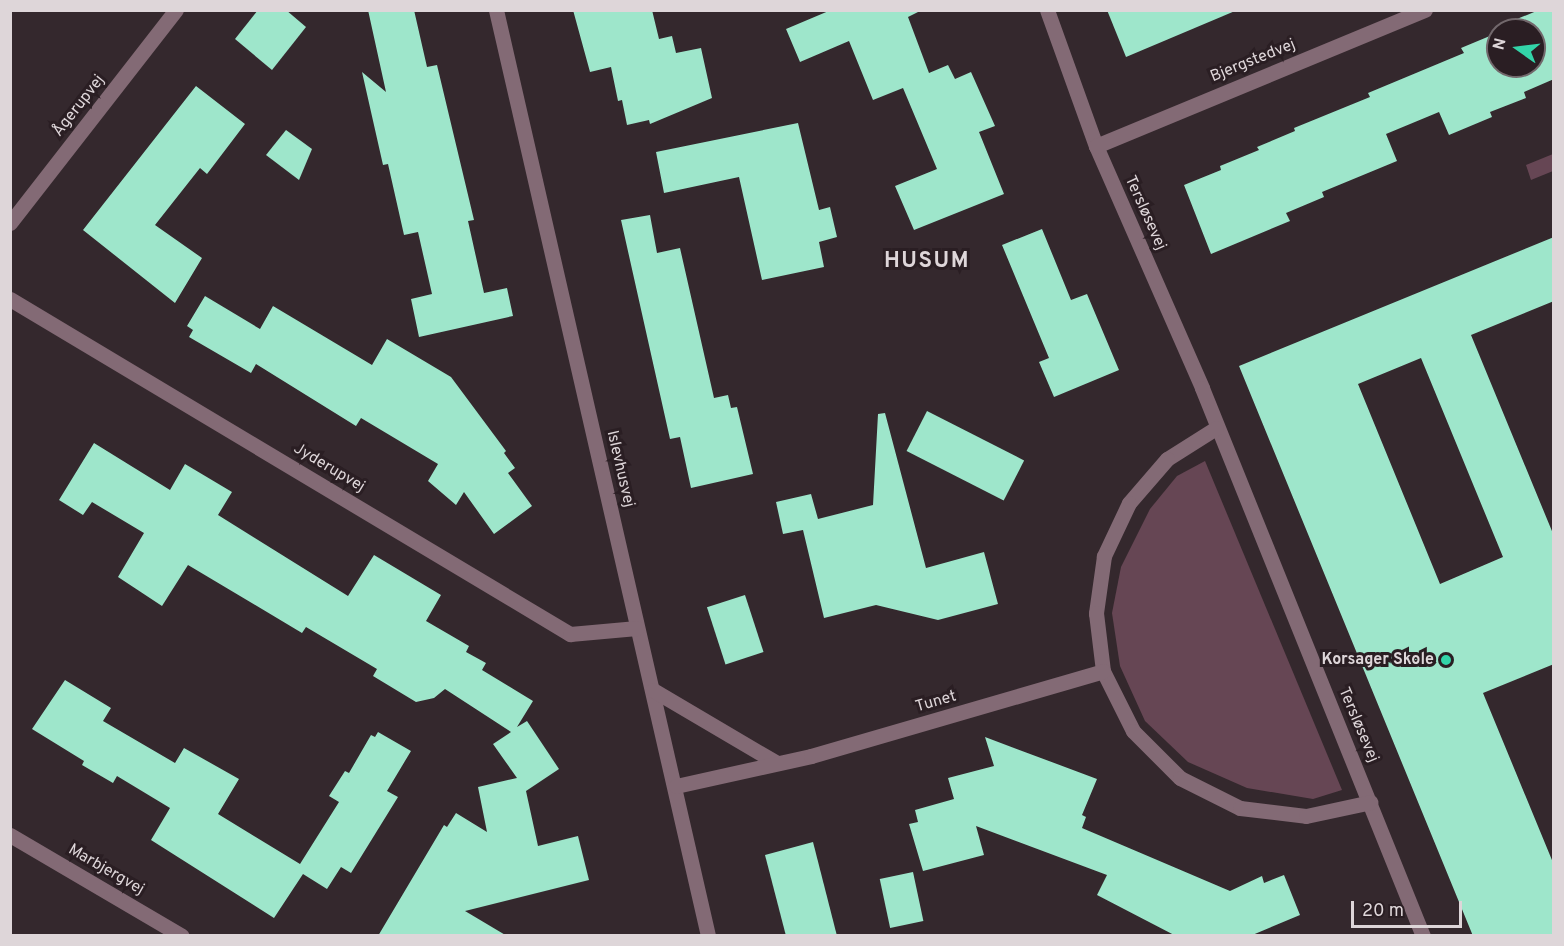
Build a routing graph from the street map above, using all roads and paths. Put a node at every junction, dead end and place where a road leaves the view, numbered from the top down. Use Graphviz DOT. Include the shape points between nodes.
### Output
graph roads {
  1 [pos="176,10"];
  2 [pos="496,10"];
  3 [pos="1047,10"];
  4 [pos="1425,10"];
  5 [pos="1096,146"];
  6 [pos="10,223"];
  7 [pos="10,299"];
  8 [pos="1216,428"];
  9 [pos="638,628"];
  10 [pos="1104,671"];
  11 [pos="653,690"];
  12 [pos="777,763"];
  13 [pos="676,786"];
  14 [pos="1371,802"];
  15 [pos="10,835"];
  16 [pos="182,936"];
  17 [pos="708,936"];
  18 [pos="1423,936"];
  1 -- 6 [label="street, Ågerupvej"];
  2 -- 9 [label="street, Islevhusvej"];
  3 -- 5 [label="street, Tersløsevej"];
  4 -- 5 [label="street, Bjergstedvej"];
  5 -- 8 [label="street, Tersløsevej"];
  7 -- 9 [label="street, Jyderupvej" via="570,634"];
  8 -- 10 [label="street" via="1159,468 1129,503 1104,556 1096,613"];
  8 -- 14 [label="street, Tersløsevej"];
  9 -- 11 [label="street, Islevhusvej"];
  10 -- 12 [label="street, Tunet"];
  10 -- 14 [label="street" via="1133,731 1180,778 1240,807 1273,812 1306,816"];
  11 -- 12 [label="street"];
  11 -- 13 [label="street, Islevhusvej"];
  12 -- 13 [label="street, Tunet"];
  13 -- 17 [label="street, Islevhusvej"];
  14 -- 18 [label="street, Tersløsevej"];
  15 -- 16 [label="street, Marbjergvej"];
}
